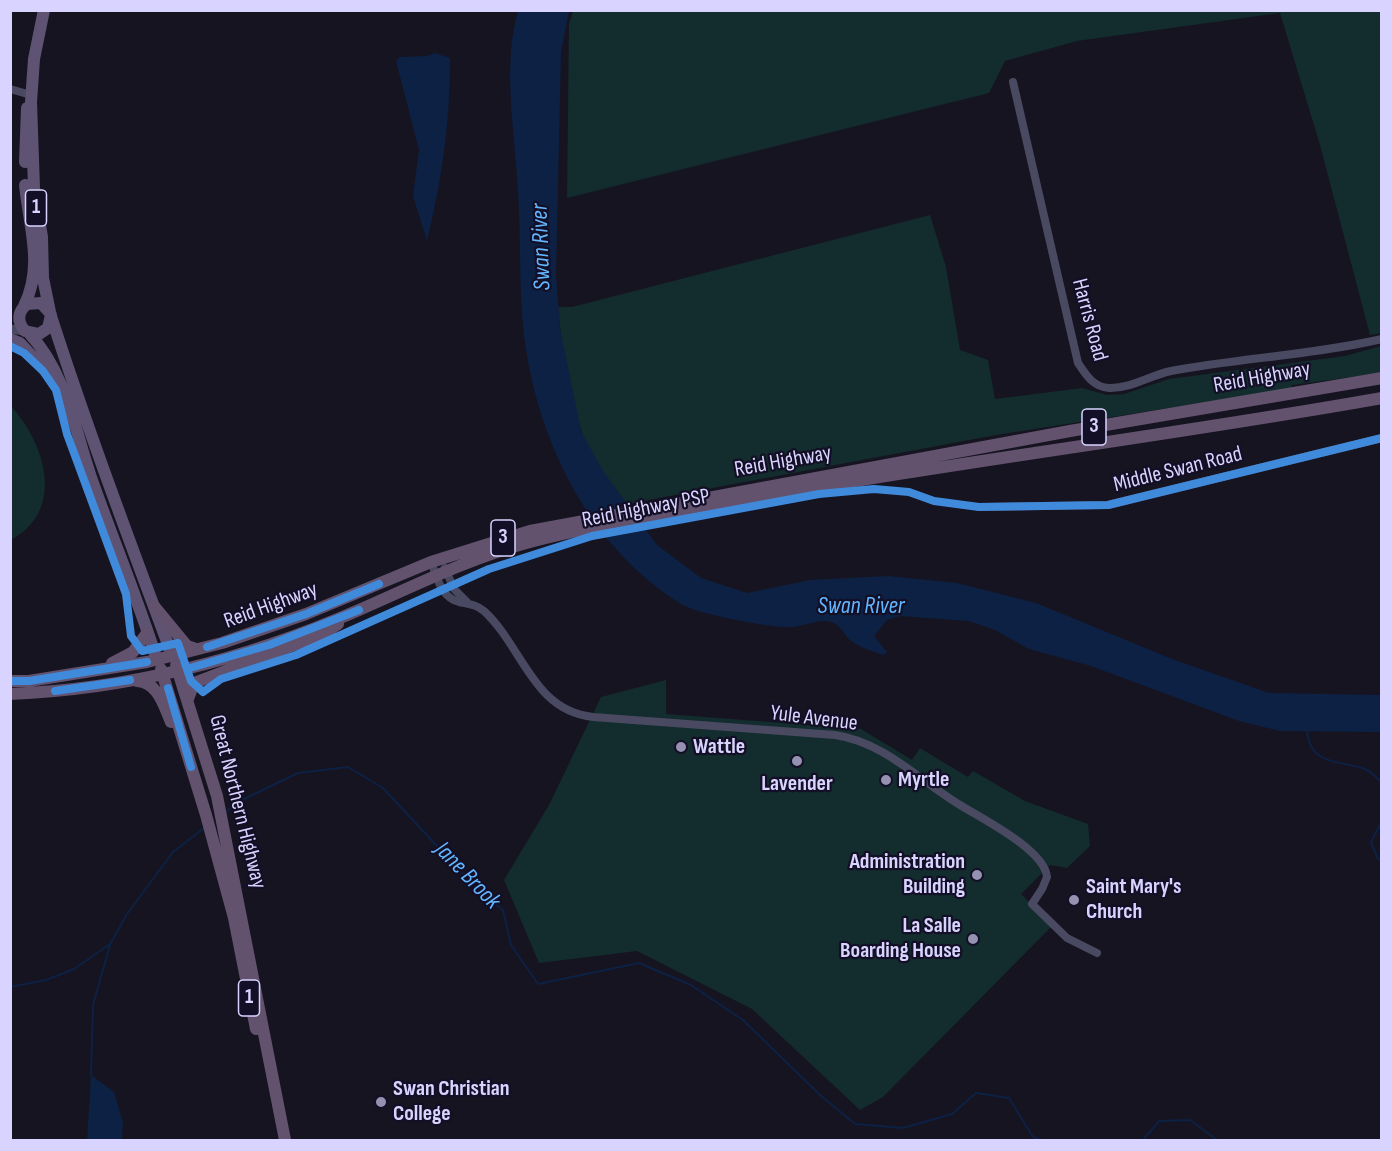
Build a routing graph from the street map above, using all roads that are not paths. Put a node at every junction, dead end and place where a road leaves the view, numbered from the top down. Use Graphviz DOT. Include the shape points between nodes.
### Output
graph roads {
  1 [pos="45,10"];
  2 [pos="1013,82"];
  3 [pos="10,89"];
  4 [pos="31,98"];
  5 [pos="24,306"];
  6 [pos="10,311"];
  7 [pos="50,314"];
  8 [pos="10,329"];
  9 [pos="27,332"];
  10 [pos="10,339"];
  11 [pos="1382,339"];
  12 [pos="1382,378"];
  13 [pos="63,390"];
  14 [pos="1382,398"];
  15 [pos="1382,438"];
  16 [pos="810,483"];
  17 [pos="980,507"];
  18 [pos="123,521"];
  19 [pos="115,543"];
  20 [pos="438,566"];
  21 [pos="467,602"];
  22 [pos="154,606"];
  23 [pos="359,610"];
  24 [pos="147,633"];
  25 [pos="196,649"];
  26 [pos="172,655"];
  27 [pos="157,660"];
  28 [pos="178,671"];
  29 [pos="163,675"];
  30 [pos="130,680"];
  31 [pos="10,681"];
  32 [pos="29,681"];
  33 [pos="10,694"];
  34 [pos="188,699"];
  35 [pos="190,767"];
  36 [pos="1097,953"];
  37 [pos="277,1140"];
  38 [pos="285,1140"];
  1 -- 4 [label="main road, Great Northern Highway / 1" via="34,58"];
  2 -- 11 [label="street, Harris Road" via="1078,363 1097,384 1120,387 1169,371"];
  3 -- 4 [label="street"];
  4 -- 5 [label="main road, Great Northern Highway / 1" via="25,114 25,179 35,271"];
  4 -- 7 [label="main road, Great Northern Highway / 1" via="34,189"];
  5 -- 6 [label="street"];
  5 -- 7 [label="main road" via="41,303"];
  5 -- 9 [label="main road, 1" via="19,320"];
  7 -- 9 [label="main road" via="51,322 45,330"];
  7 -- 18 [label="main road, Great Northern Highway / 1"];
  8 -- 9 [label="street"];
  9 -- 13 [label="main road, Great Northern Highway / 1" via="43,349"];
  10 -- 13 [label="main road" via="20,343"];
  12 -- 16 [label="highway, Reid Highway / 3"];
  13 -- 19 [label="main road, Great Northern Highway / 1"];
  14 -- 16 [label="highway, Reid Highway / 3"];
  15 -- 17 [label="street, Middle Swan Road" via="1108,506"];
  16 -- 20 [label="highway, Reid Highway / 3" via="583,525"];
  18 -- 19 [label="main road" via="117,528"];
  18 -- 22 [label="main road, Great Northern Highway / 1"];
  19 -- 24 [label="main road, Great Northern Highway / 1"];
  20 -- 21 [label="street, Yule Avenue"];
  20 -- 21 [label="street, Yule Avenue" via="439,585 449,597"];
  20 -- 23 [label="highway, Reid Highway / 3"];
  20 -- 25 [label="highway, Reid Highway / 3"];
  21 -- 36 [label="street, Yule Avenue" via="486,614 545,695 570,712 835,735 860,741 978,815 1039,859 1046,870 1046,880 1032,904 1067,938"];
  22 -- 25 [label="highway" via="187,646"];
  22 -- 26 [label="main road, Great Northern Highway / 1"];
  23 -- 28 [label="highway, Reid Highway / 3" via="269,645"];
  23 -- 34 [label="highway" via="323,633 194,683"];
  24 -- 27 [label="main road, Great Northern Highway / 1"];
  24 -- 32 [label="highway" via="139,647 117,662 59,671"];
  25 -- 26 [label="highway, Reid Highway / 3"];
  26 -- 27 [label="highway, 3"];
  26 -- 28 [label="highway, Great Northern Highway / 1"];
  27 -- 29 [label="highway, Great Northern Highway / 1"];
  27 -- 32 [label="highway, 3"];
  28 -- 29 [label="highway, 3"];
  28 -- 34 [label="highway, Great Northern Highway / 1"];
  29 -- 30 [label="highway, 3"];
  29 -- 35 [label="highway, Great Northern Highway / 1"];
  30 -- 33 [label="highway, 3"];
  30 -- 35 [label="highway" via="149,684 159,695"];
  31 -- 32 [label="highway, 3"];
  34 -- 38 [label="highway, Great Northern Highway / 1" via="221,815"];
  35 -- 37 [label="highway, Great Northern Highway / 1" via="234,918"];
}
